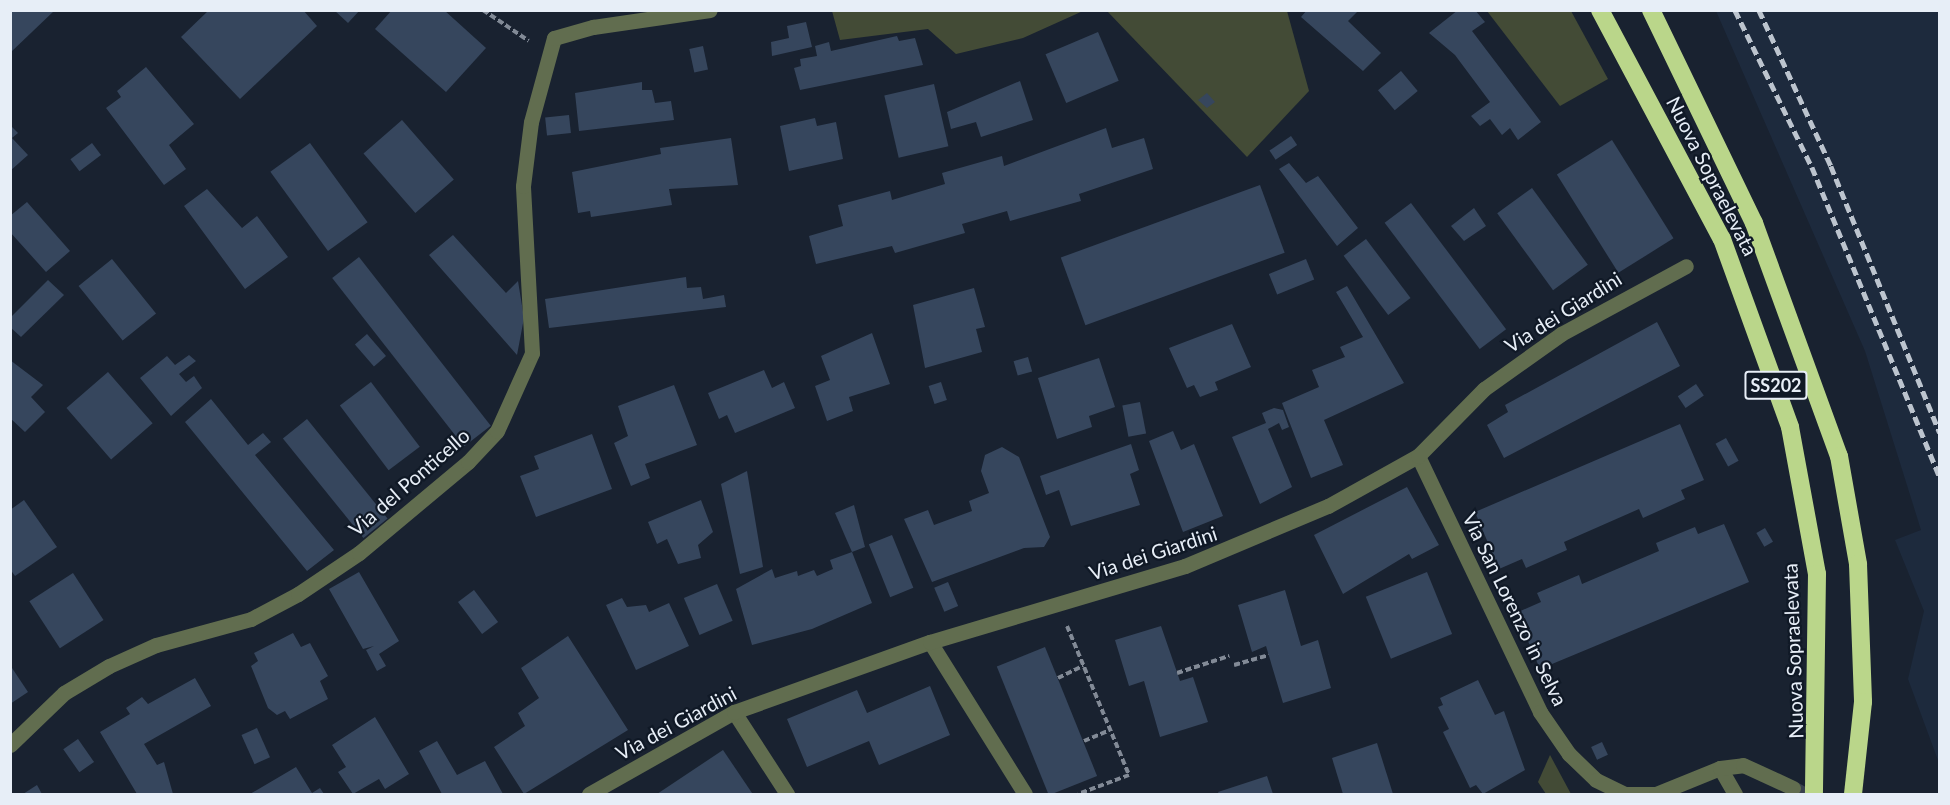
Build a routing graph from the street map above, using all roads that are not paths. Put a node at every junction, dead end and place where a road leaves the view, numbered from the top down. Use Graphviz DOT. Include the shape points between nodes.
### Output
graph roads {
  1 [pos="710,10"];
  2 [pos="1600,10"];
  3 [pos="1651,10"];
  4 [pos="1656,10"];
  5 [pos="1674,57"];
  6 [pos="1686,266"];
  7 [pos="1418,456"];
  8 [pos="930,642"];
  9 [pos="734,712"];
  10 [pos="10,745"];
  11 [pos="1720,768"];
  12 [pos="1793,788"];
  13 [pos="589,795"];
  14 [pos="787,795"];
  15 [pos="1025,795"];
  16 [pos="1735,795"];
  17 [pos="1814,795"];
  18 [pos="1853,795"];
  1 -- 10 [label="street, Via del Ponticello" via="593,27 554,39 547,53 523,186 532,353 496,431 468,462 359,553 298,594 251,619 156,645 108,666 64,693"];
  2 -- 17 [label="highway, Nuova Sopraelevata / SS202" via="1722,239 1790,427 1817,574"];
  3 -- 5 [label="highway, Nuova Sopraelevata / SS202"];
  4 -- 5 [label="highway"];
  5 -- 18 [label="highway, Nuova Sopraelevata / SS202" via="1754,223 1839,456 1858,564 1863,702"];
  6 -- 7 [label="street, Via dei Giardini" via="1561,334 1484,389"];
  7 -- 8 [label="street, Via dei Giardini" via="1232,549"];
  7 -- 11 [label="street, Via San Lorenzo in Selva" via="1540,712 1569,754 1596,780 1624,794 1656,794"];
  8 -- 9 [label="street, Via dei Giardini"];
  8 -- 15 [label="street"];
  9 -- 13 [label="street, Via dei Giardini"];
  9 -- 14 [label="street"];
  11 -- 12 [label="street, Via San Lorenzo in Selva" via="1743,765"];
  11 -- 16 [label="street"];
}
